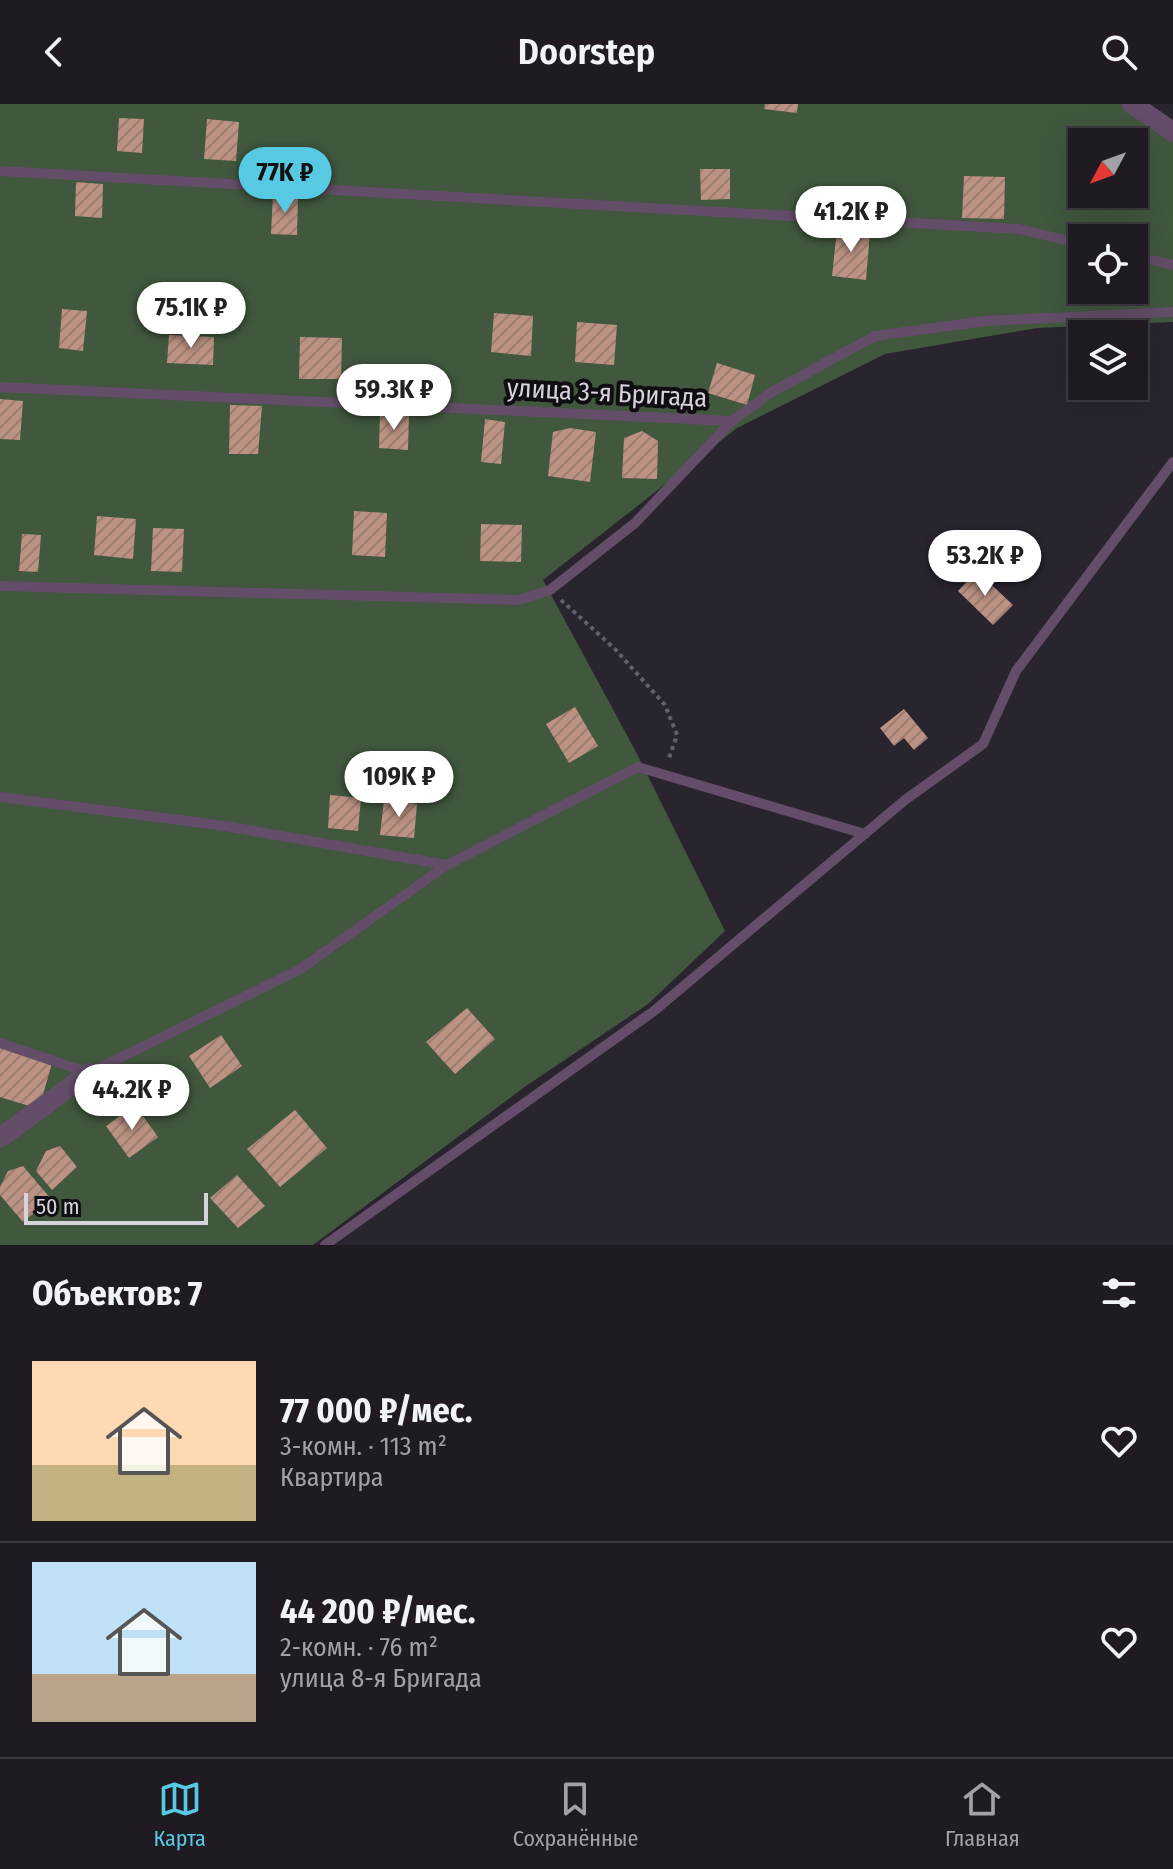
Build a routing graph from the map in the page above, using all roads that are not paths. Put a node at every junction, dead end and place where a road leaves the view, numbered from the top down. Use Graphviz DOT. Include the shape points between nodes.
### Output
graph roads {
  1 [pos="1132,104"];
  2 [pos="1173,132"];
  3 [pos="0,171"];
  4 [pos="1068,241"];
  5 [pos="1148,259"];
  6 [pos="1173,265"];
  7 [pos="1173,312"];
  8 [pos="0,387"];
  9 [pos="732,421"];
  10 [pos="1173,462"];
  11 [pos="0,586"];
  12 [pos="0,797"];
  13 [pos="865,834"];
  14 [pos="447,865"];
  15 [pos="0,1043"];
  16 [pos="89,1073"];
  17 [pos="0,1138"];
  18 [pos="325,1245"];
  1 -- 2 [label="street"];
  3 -- 4 [label="lane" via="1019,229"];
  5 -- 6 [label="lane"];
  7 -- 9 [label="lane" via="984,321 875,336 770,393"];
  8 -- 9 [label="lane, улица 3-я Бригада"];
  9 -- 11 [label="lane" via="635,523 550,590 519,600"];
  10 -- 13 [label="lane" via="1016,671 983,744"];
  12 -- 14 [label="lane" via="225,826"];
  13 -- 14 [label="lane" via="638,767"];
  13 -- 18 [label="lane" via="654,1011"];
  14 -- 16 [label="lane" via="299,970"];
  15 -- 16 [label="lane"];
  16 -- 17 [label="street"];
}
